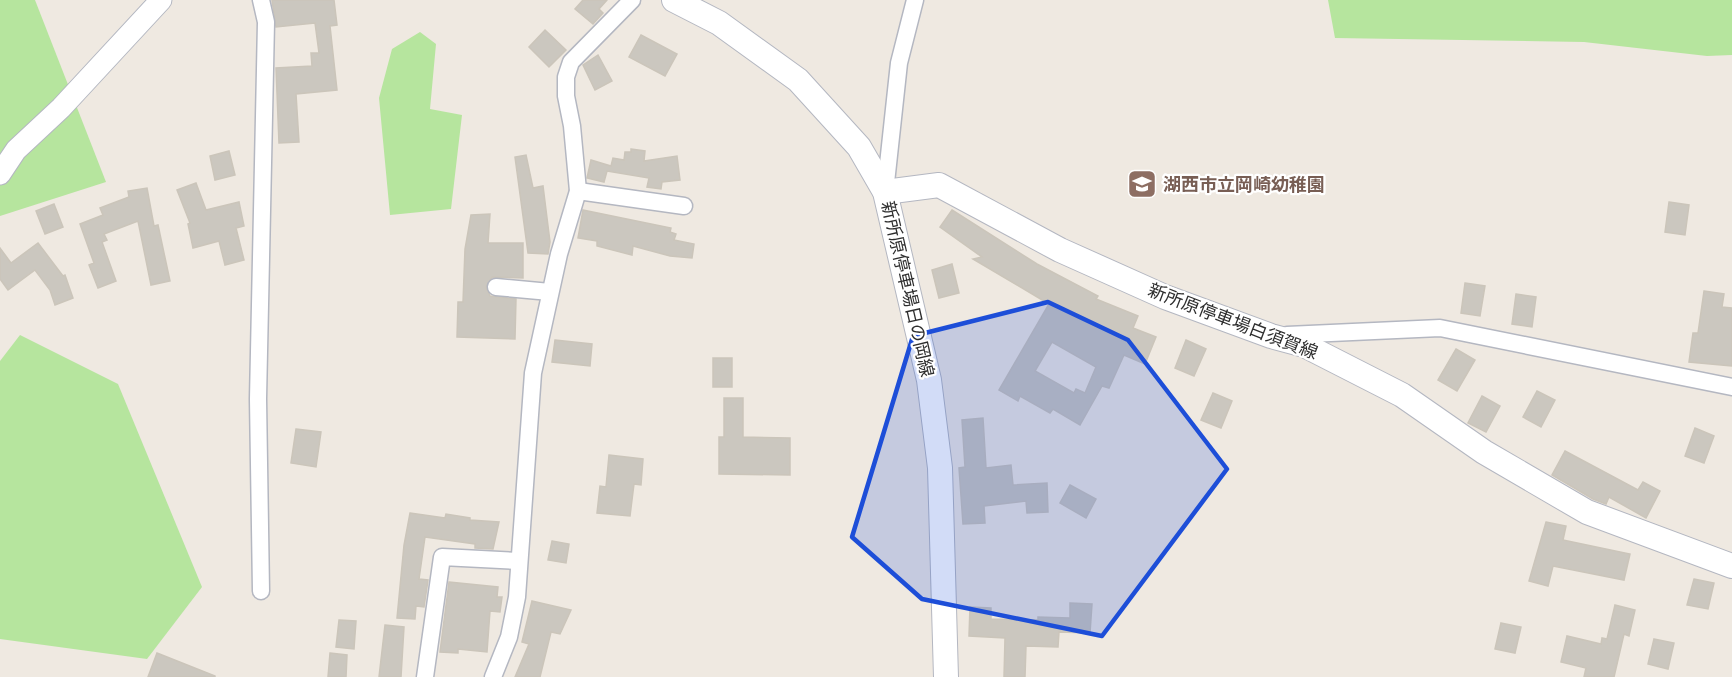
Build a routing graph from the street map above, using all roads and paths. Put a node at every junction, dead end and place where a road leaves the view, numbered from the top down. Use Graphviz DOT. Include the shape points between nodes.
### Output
graph roads {
  1 [pos="161,0"];
  2 [pos="261,0"];
  3 [pos="632,0"];
  4 [pos="674,0"];
  5 [pos="915,0"];
  6 [pos="0,174"];
  7 [pos="578,191"];
  8 [pos="885,192"];
  9 [pos="684,206"];
  10 [pos="496,287"];
  11 [pos="550,292"];
  12 [pos="1271,336"];
  13 [pos="1732,387"];
  14 [pos="519,561"];
  15 [pos="1732,566"];
  16 [pos="261,591"];
  17 [pos="425,677"];
  18 [pos="493,677"];
  19 [pos="946,677"];
  1 -- 6 [label="street" via="61,108 16,150"];
  2 -- 16 [label="street" via="266,22 258,399"];
  3 -- 7 [label="street" via="571,62 566,77"];
  4 -- 8 [label="main road, 新所原停車場日の岡線" via="719,23 798,80 860,147"];
  5 -- 8 [label="street" via="899,63"];
  7 -- 9 [label="street"];
  7 -- 11 [label="street"];
  8 -- 12 [label="main road, 新所原停車場白須賀線" via="939,185 1070,255 1165,297"];
  8 -- 19 [label="main road, 新所原停車場日の岡線" via="929,380 940,468"];
  10 -- 11 [label="street"];
  11 -- 14 [label="street" via="533,373"];
  12 -- 13 [label="street" via="1440,328"];
  12 -- 15 [label="main road, 新所原停車場白須賀線" via="1304,345 1402,395 1484,452 1587,512"];
  14 -- 17 [label="street" via="442,557"];
  14 -- 18 [label="street" via="509,637"];
}
